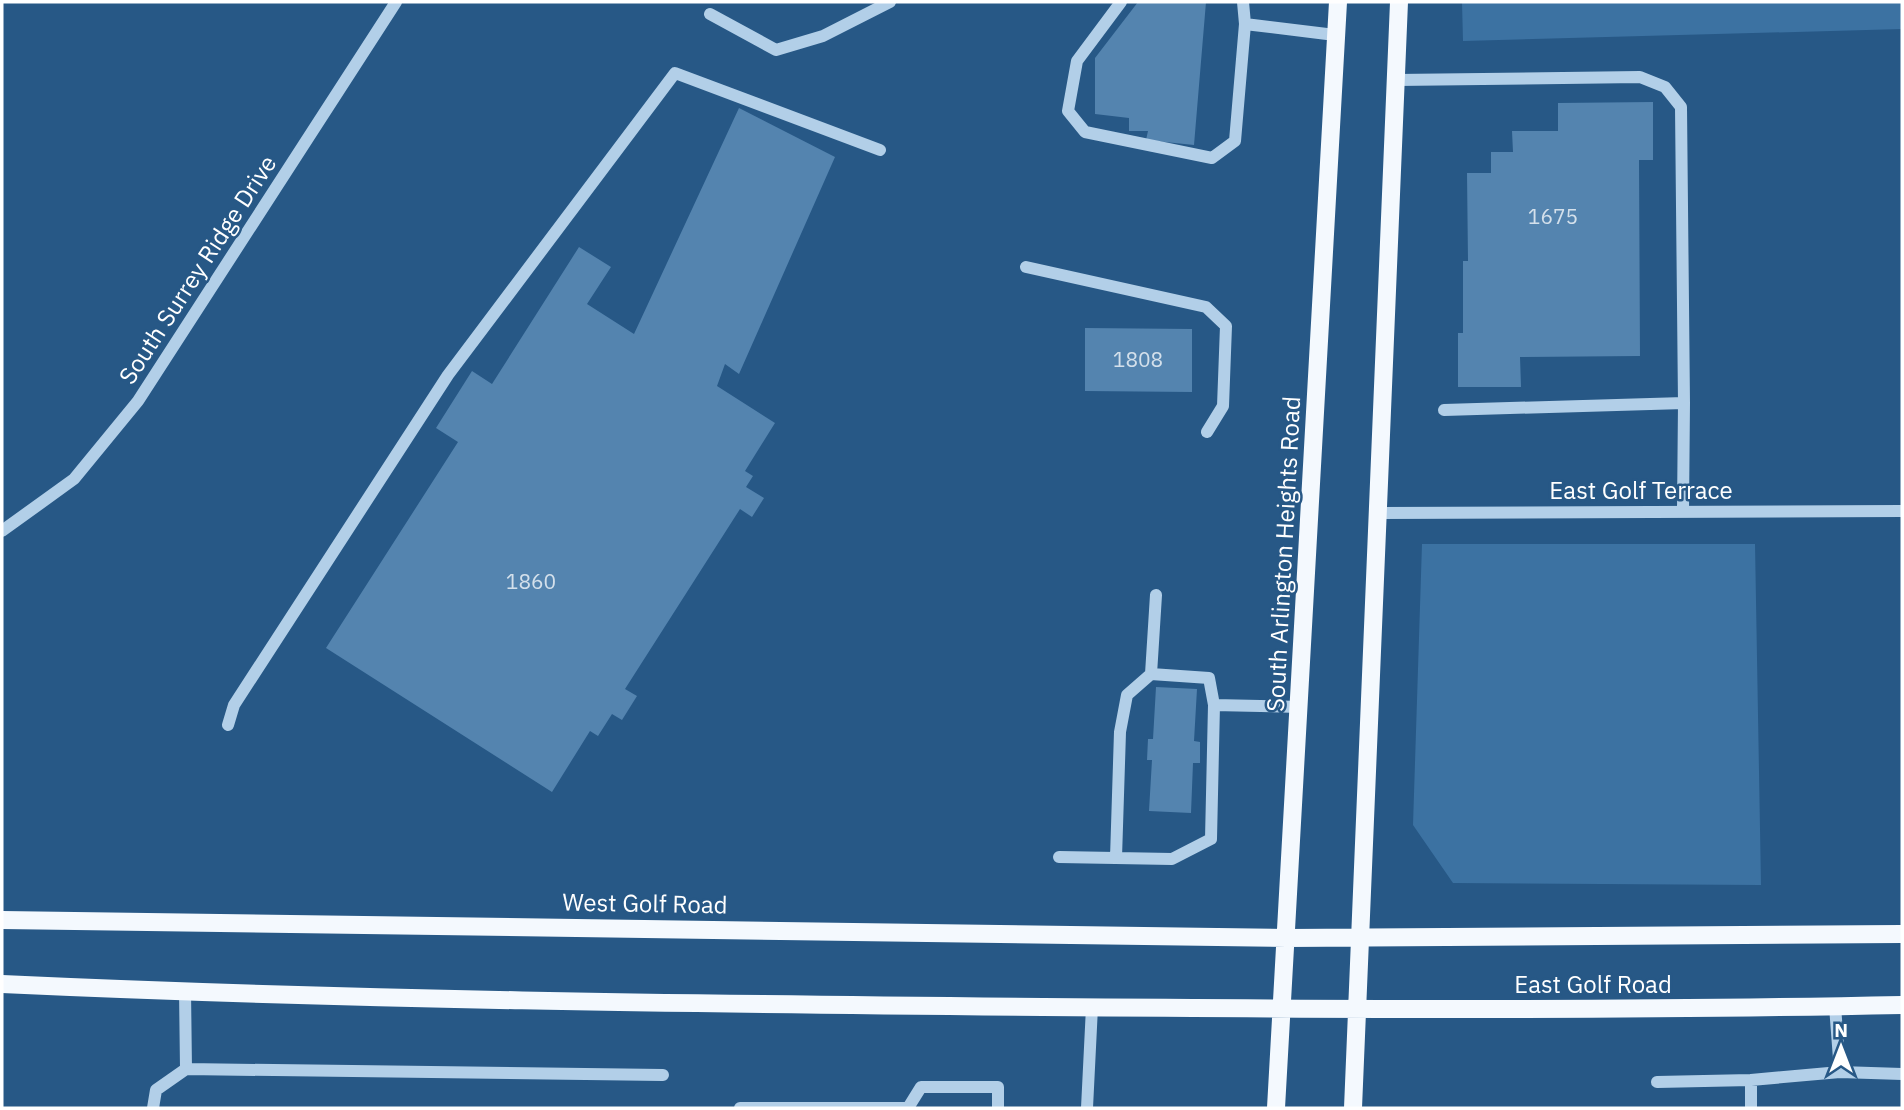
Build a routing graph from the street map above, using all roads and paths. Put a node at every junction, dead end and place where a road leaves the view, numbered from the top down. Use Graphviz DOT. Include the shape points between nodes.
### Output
graph roads {
  1 [pos="396,2"];
  2 [pos="890,2"];
  3 [pos="1121,2"];
  4 [pos="1244,2"];
  5 [pos="1339,2"];
  6 [pos="1399,2"];
  7 [pos="710,14"];
  8 [pos="1245,24"];
  9 [pos="1335,35"];
  10 [pos="1396,80"];
  11 [pos="880,150"];
  12 [pos="1026,267"];
  13 [pos="1684,403"];
  14 [pos="1444,410"];
  15 [pos="1207,432"];
  16 [pos="1902,511"];
  17 [pos="1683,512"];
  18 [pos="1380,513"];
  19 [pos="2,531"];
  20 [pos="1156,595"];
  21 [pos="1151,674"];
  22 [pos="1214,705"];
  23 [pos="1301,707"];
  24 [pos="228,725"];
  25 [pos="1059,857"];
  26 [pos="1116,858"];
  27 [pos="2,920"];
  28 [pos="1902,934"];
  29 [pos="1287,938"];
  30 [pos="1361,938"];
  31 [pos="2,984"];
  32 [pos="185,990"];
  33 [pos="1902,1005"];
  34 [pos="1835,1006"];
  35 [pos="1092,1007"];
  36 [pos="1283,1008"];
  37 [pos="1358,1010"];
  38 [pos="186,1069"];
  39 [pos="1840,1072"];
  40 [pos="663,1074"];
  41 [pos="1902,1074"];
  42 [pos="1751,1080"];
  43 [pos="1657,1082"];
  44 [pos="153,1108"];
  45 [pos="740,1108"];
  46 [pos="908,1108"];
  47 [pos="998,1108"];
  48 [pos="1087,1108"];
  49 [pos="1276,1108"];
  50 [pos="1353,1108"];
  51 [pos="1751,1108"];
  1 -- 19 [label="street, South Surrey Ridge Drive" via="138,401 74,479"];
  2 -- 7 [label="street" via="823,36 776,50"];
  3 -- 8 [label="street" via="1077,61 1068,111 1085,132 1212,158 1235,141"];
  4 -- 8 [label="street"];
  5 -- 9 [label="main road, South Arlington Heights Road"];
  6 -- 10 [label="main road"];
  8 -- 9 [label="street"];
  9 -- 23 [label="main road, South Arlington Heights Road"];
  10 -- 13 [label="street" via="1640,77 1665,87 1681,107"];
  10 -- 18 [label="main road"];
  11 -- 24 [label="street" via="675,73 448,374 234,705"];
  12 -- 15 [label="street" via="1206,307 1226,326 1223,405"];
  13 -- 14 [label="street"];
  13 -- 17 [label="street"];
  16 -- 17 [label="street, East Golf Terrace"];
  17 -- 18 [label="street, East Golf Terrace"];
  18 -- 30 [label="main road"];
  20 -- 21 [label="street"];
  21 -- 22 [label="street" via="1209,678"];
  21 -- 26 [label="street" via="1127,695 1119,732"];
  22 -- 23 [label="street"];
  22 -- 26 [label="street" via="1212,839 1172,859"];
  23 -- 29 [label="main road, South Arlington Heights Road"];
  25 -- 26 [label="street"];
  27 -- 29 [label="main road, West Golf Road"];
  28 -- 30 [label="main road, East Golf Road"];
  29 -- 30 [label="main road, East Golf Road"];
  29 -- 36 [label="main road, South Arlington Heights Road"];
  30 -- 37 [label="main road"];
  31 -- 32 [label="main road"];
  32 -- 35 [label="main road" via="646,1004"];
  32 -- 38 [label="street"];
  33 -- 34 [label="main road, East Golf Road"];
  34 -- 37 [label="main road, East Golf Road"];
  34 -- 39 [label="street"];
  35 -- 36 [label="main road"];
  35 -- 48 [label="street"];
  36 -- 37 [label="main road, East Golf Road"];
  36 -- 49 [label="main road, South Arlington Heights Road"];
  37 -- 50 [label="main road"];
  38 -- 40 [label="street"];
  38 -- 44 [label="street" via="156,1090"];
  39 -- 41 [label="street"];
  39 -- 42 [label="street"];
  42 -- 43 [label="street"];
  42 -- 51 [label="street"];
  45 -- 46 [label="street"];
  46 -- 47 [label="street" via="921,1087 998,1087"];
}
